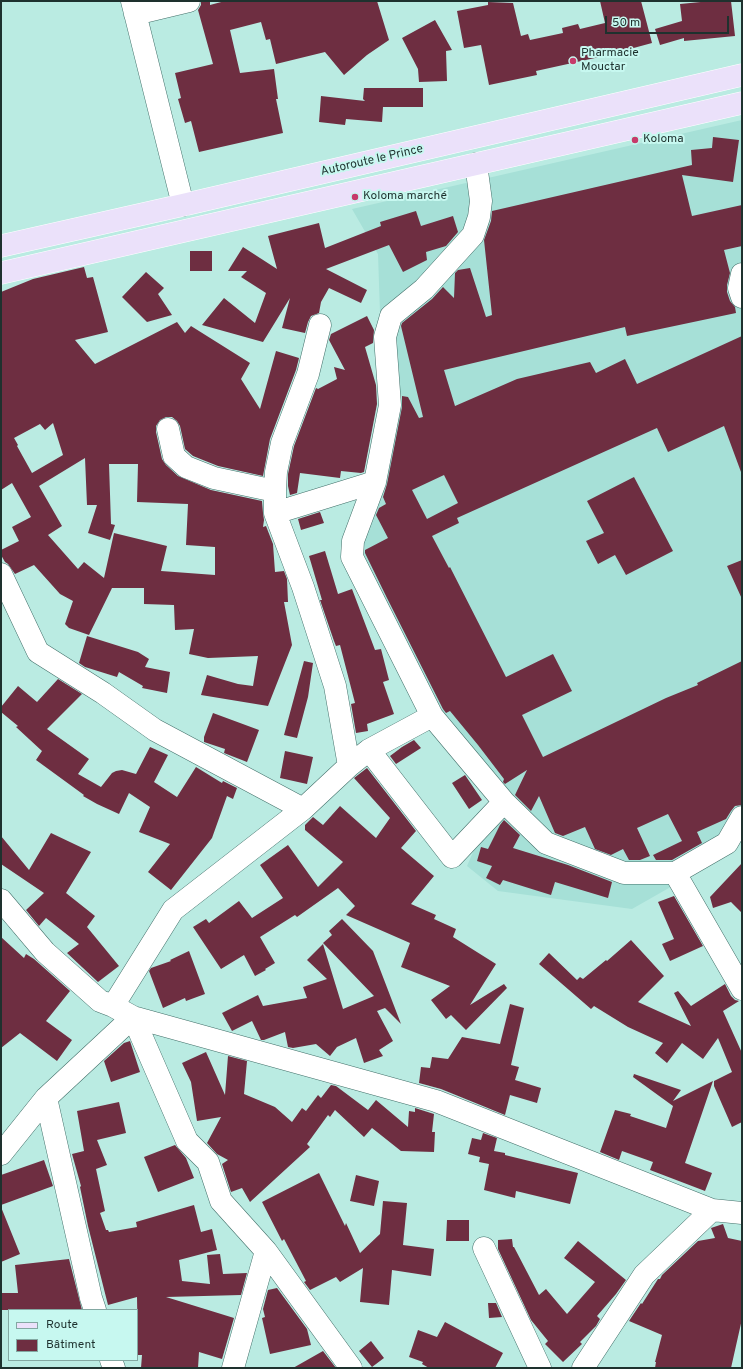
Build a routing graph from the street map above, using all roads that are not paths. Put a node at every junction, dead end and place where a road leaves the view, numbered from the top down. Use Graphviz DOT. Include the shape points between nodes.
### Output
graph roads {
  1 [pos="189,1"];
  2 [pos="133,7"];
  3 [pos="742,75"];
  4 [pos="742,103"];
  5 [pos="476,164"];
  6 [pos="183,205"];
  7 [pos="1,246"];
  8 [pos="1,273"];
  9 [pos="742,274"];
  10 [pos="742,297"];
  11 [pos="320,325"];
  12 [pos="168,429"];
  13 [pos="375,482"];
  14 [pos="274,491"];
  15 [pos="275,513"];
  16 [pos="1,574"];
  17 [pos="432,716"];
  18 [pos="369,750"];
  19 [pos="348,766"];
  20 [pos="504,802"];
  21 [pos="303,809"];
  22 [pos="742,817"];
  23 [pos="674,873"];
  24 [pos="1,900"];
  25 [pos="742,989"];
  26 [pos="113,1006"];
  27 [pos="133,1017"];
  28 [pos="46,1098"];
  29 [pos="1,1154"];
  30 [pos="712,1210"];
  31 [pos="742,1213"];
  32 [pos="484,1248"];
  33 [pos="266,1251"];
  34 [pos="95,1309"];
  35 [pos="232,1368"];
  36 [pos="351,1368"];
  37 [pos="540,1368"];
  38 [pos="583,1368"];
  1 -- 2 [label="street"];
  2 -- 6 [label="street"];
  3 -- 6 [label="main road, Autoroute le Prince"];
  4 -- 5 [label="main road"];
  5 -- 8 [label="main road"];
  5 -- 13 [label="street" via="481,201 473,235 424,289 391,316 385,337 390,406"];
  6 -- 7 [label="main road, Autoroute le Prince"];
  9 -- 10 [label="street" via="739,288"];
  11 -- 14 [label="street" via="308,374 282,443"];
  12 -- 14 [label="street" via="174,456 186,467 214,478"];
  13 -- 15 [label="street"];
  13 -- 17 [label="street" via="352,541 352,557"];
  14 -- 15 [label="street"];
  15 -- 19 [label="street" via="303,587 335,686"];
  16 -- 21 [label="street" via="38,652 155,730"];
  17 -- 18 [label="street"];
  17 -- 20 [label="street"];
  18 -- 19 [label="street"];
  18 -- 20 [label="street" via="452,857"];
  19 -- 21 [label="street"];
  20 -- 23 [label="street" via="546,843 624,873"];
  21 -- 26 [label="street" via="173,910"];
  22 -- 23 [label="street" via="727,843"];
  23 -- 25 [label="street"];
  24 -- 26 [label="street" via="45,952 100,1001"];
  26 -- 27 [label="street"];
  27 -- 28 [label="street"];
  27 -- 30 [label="street" via="436,1102"];
  27 -- 33 [label="street" via="187,1141 208,1162 222,1201"];
  28 -- 29 [label="street"];
  28 -- 34 [label="street"];
  30 -- 31 [label="street"];
  30 -- 38 [label="street" via="644,1274"];
  32 -- 37 [label="street"];
  33 -- 35 [label="street"];
  33 -- 36 [label="street"];
}
